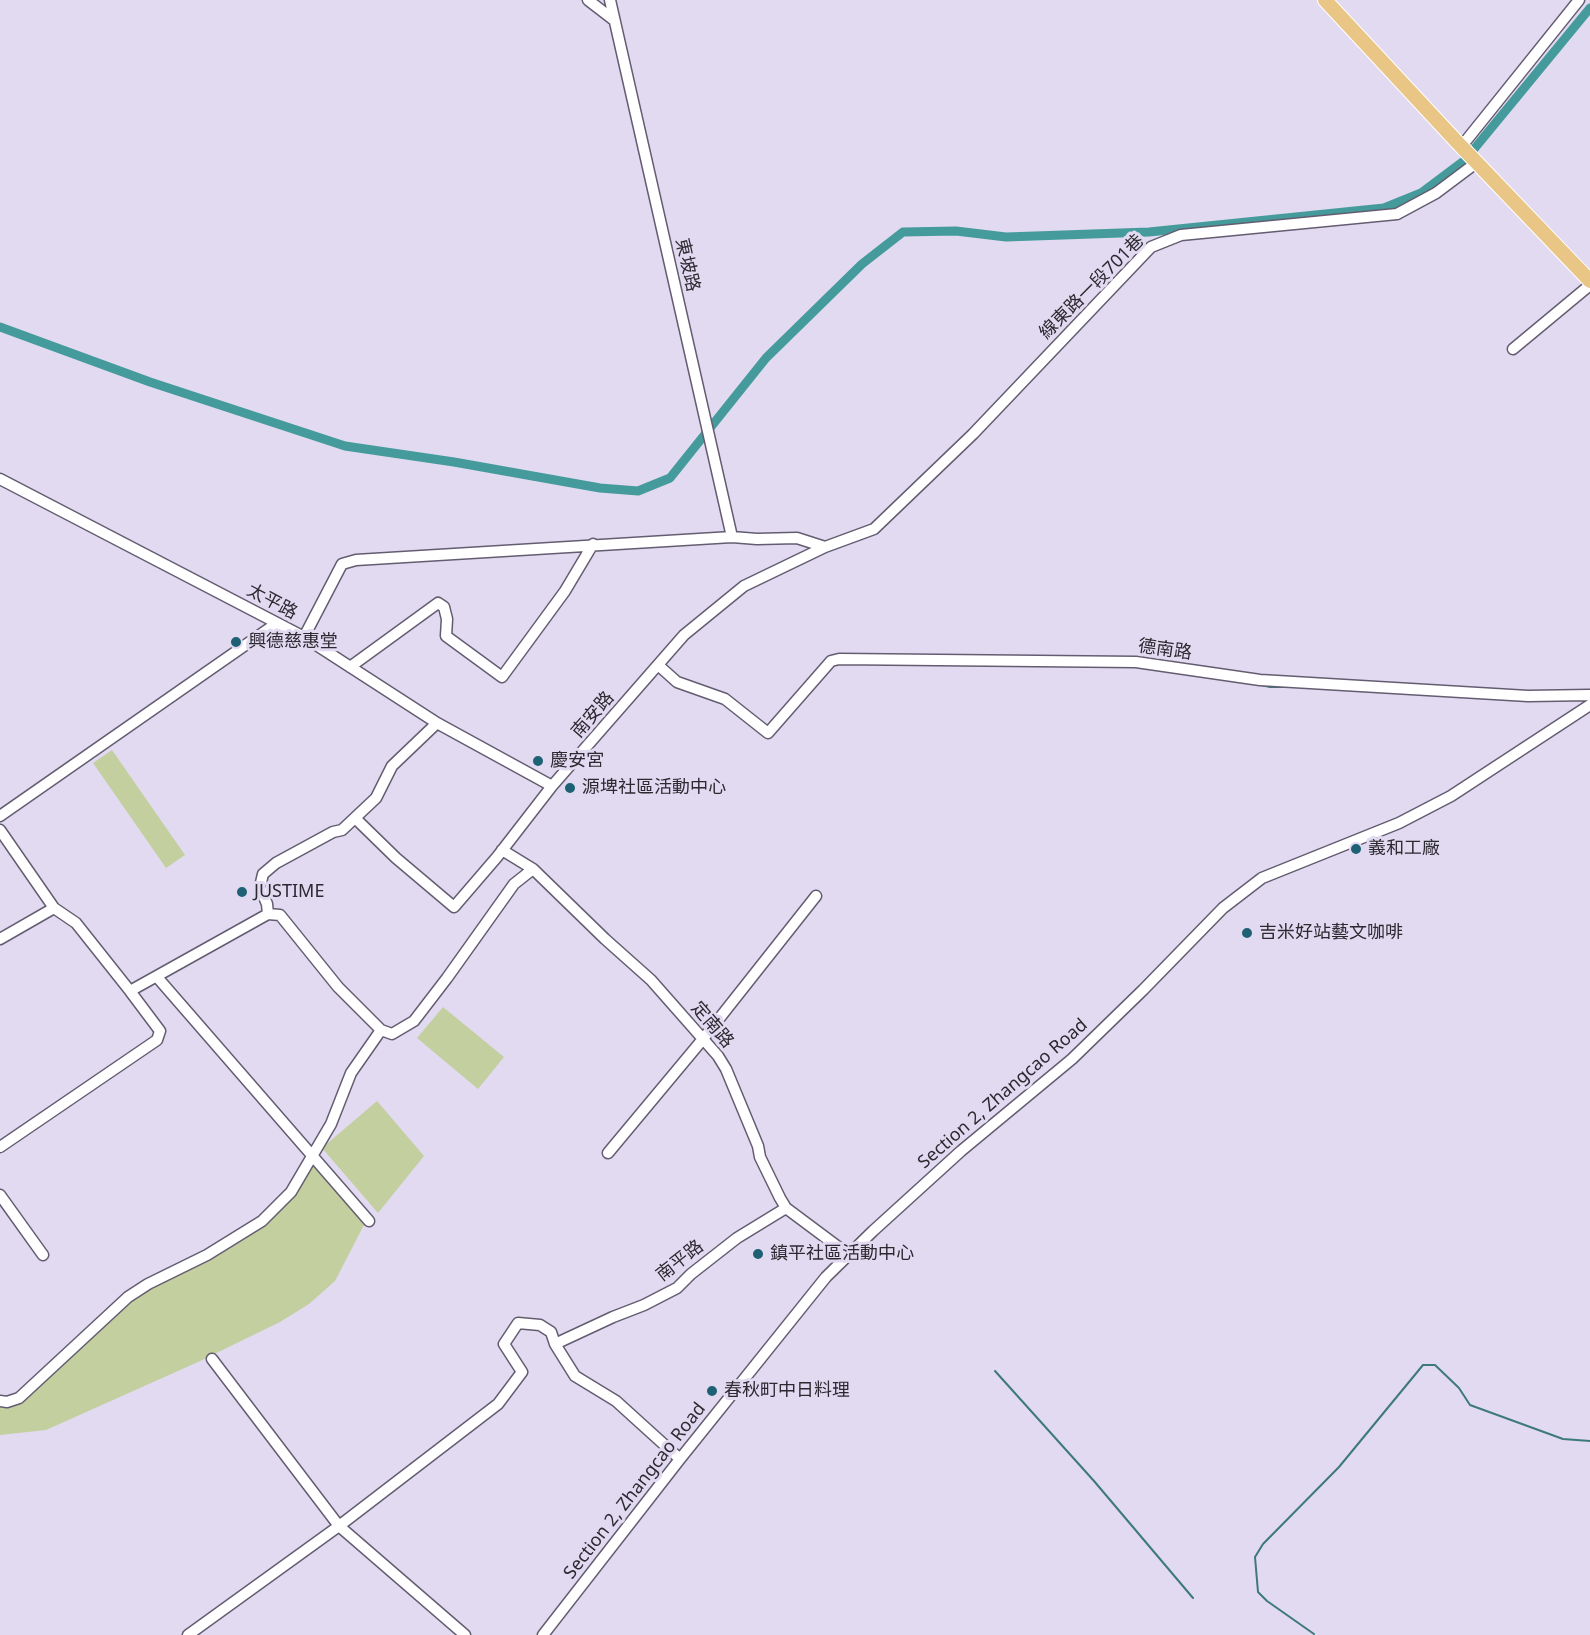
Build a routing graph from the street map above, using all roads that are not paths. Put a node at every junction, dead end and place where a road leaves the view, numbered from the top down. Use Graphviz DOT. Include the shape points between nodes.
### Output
graph roads {
  1 [pos="588,0"];
  2 [pos="610,0"];
  3 [pos="1325,0"];
  4 [pos="1579,0"];
  5 [pos="614,20"];
  6 [pos="1461,147"];
  7 [pos="1474,160"];
  8 [pos="1590,283"];
  9 [pos="1513,349"];
  10 [pos="0,478"];
  11 [pos="732,537"];
  12 [pos="593,544"];
  13 [pos="825,547"];
  14 [pos="277,623"];
  15 [pos="304,637"];
  16 [pos="658,665"];
  17 [pos="350,667"];
  18 [pos="1590,695"];
  19 [pos="1590,705"];
  20 [pos="436,723"];
  21 [pos="552,786"];
  22 [pos="0,816"];
  23 [pos="355,818"];
  24 [pos="0,830"];
  25 [pos="502,850"];
  26 [pos="532,868"];
  27 [pos="816,896"];
  28 [pos="54,908"];
  29 [pos="268,914"];
  30 [pos="0,939"];
  31 [pos="157,977"];
  32 [pos="130,991"];
  33 [pos="381,1030"];
  34 [pos="703,1040"];
  35 [pos="0,1147"];
  36 [pos="608,1153"];
  37 [pos="313,1156"];
  38 [pos="0,1195"];
  39 [pos="786,1208"];
  40 [pos="369,1221"];
  41 [pos="42,1255"];
  42 [pos="849,1255"];
  43 [pos="555,1344"];
  44 [pos="212,1359"];
  45 [pos="0,1401"];
  46 [pos="680,1459"];
  47 [pos="339,1526"];
  48 [pos="188,1635"];
  49 [pos="465,1635"];
  50 [pos="543,1635"];
  1 -- 5 [label="street"];
  2 -- 5 [label="street, 東坡路"];
  3 -- 6 [label="main road"];
  4 -- 6 [label="street"];
  5 -- 11 [label="street, 東坡路"];
  6 -- 7 [label="main road"];
  7 -- 8 [label="main road"];
  7 -- 13 [label="street, 線東路一段701巷" via="1436,193 1397,214 1181,235 1151,247 973,434 874,529"];
  8 -- 9 [label="street"];
  10 -- 14 [label="street, 太平路"];
  11 -- 12 [label="street"];
  11 -- 13 [label="street" via="797,538"];
  12 -- 15 [label="street" via="342,564"];
  12 -- 17 [label="street" via="566,591 502,677 446,636 447,618 444,607 438,603"];
  13 -- 16 [label="street, 線東路一段701巷" via="744,586 684,635"];
  14 -- 15 [label="street, 太平路"];
  14 -- 22 [label="street"];
  15 -- 17 [label="street, 太平路"];
  16 -- 18 [label="street, 德南路" via="677,682 725,699 768,733 831,661 839,659 1136,662 1260,680 1528,696"];
  16 -- 21 [label="street, 南安路"];
  17 -- 20 [label="street, 太平路"];
  19 -- 42 [label="street, Section 2, Zhangcao Road" via="1430,808 1262,878 1245,890 1072,1059 961,1150"];
  20 -- 21 [label="street, 太平路"];
  20 -- 23 [label="street" via="392,766 376,798"];
  21 -- 25 [label="street, 南安路"];
  23 -- 25 [label="street, 南安路" via="454,907"];
  23 -- 29 [label="street" via="342,830 276,863 263,874 260,887"];
  24 -- 28 [label="street"];
  25 -- 26 [label="street, 定南路"];
  26 -- 33 [label="street" via="514,884 414,1021 392,1034"];
  26 -- 34 [label="street, 定南路" via="651,980"];
  27 -- 34 [label="street"];
  28 -- 30 [label="street"];
  28 -- 32 [label="street" via="76,922"];
  29 -- 31 [label="street"];
  29 -- 33 [label="street" via="280,915 338,987"];
  31 -- 32 [label="street"];
  31 -- 37 [label="street"];
  32 -- 35 [label="street" via="160,1031 157,1040"];
  33 -- 37 [label="street" via="351,1073 331,1124"];
  34 -- 36 [label="street"];
  34 -- 39 [label="street, 定南路" via="726,1069 760,1157"];
  37 -- 40 [label="street"];
  37 -- 45 [label="street" via="291,1192 262,1221 128,1297 19,1398"];
  38 -- 41 [label="street"];
  39 -- 42 [label="street, 定南路"];
  39 -- 43 [label="street, 南平路" via="737,1238 677,1288"];
  42 -- 46 [label="street, Section 2, Zhangcao Road" via="826,1277"];
  43 -- 46 [label="street" via="575,1376 615,1401"];
  43 -- 47 [label="street" via="551,1332 540,1325 518,1323 504,1344 522,1372 498,1404"];
  44 -- 47 [label="street"];
  46 -- 50 [label="street, Section 2, Zhangcao Road"];
  47 -- 48 [label="street"];
  47 -- 49 [label="street"];
}
